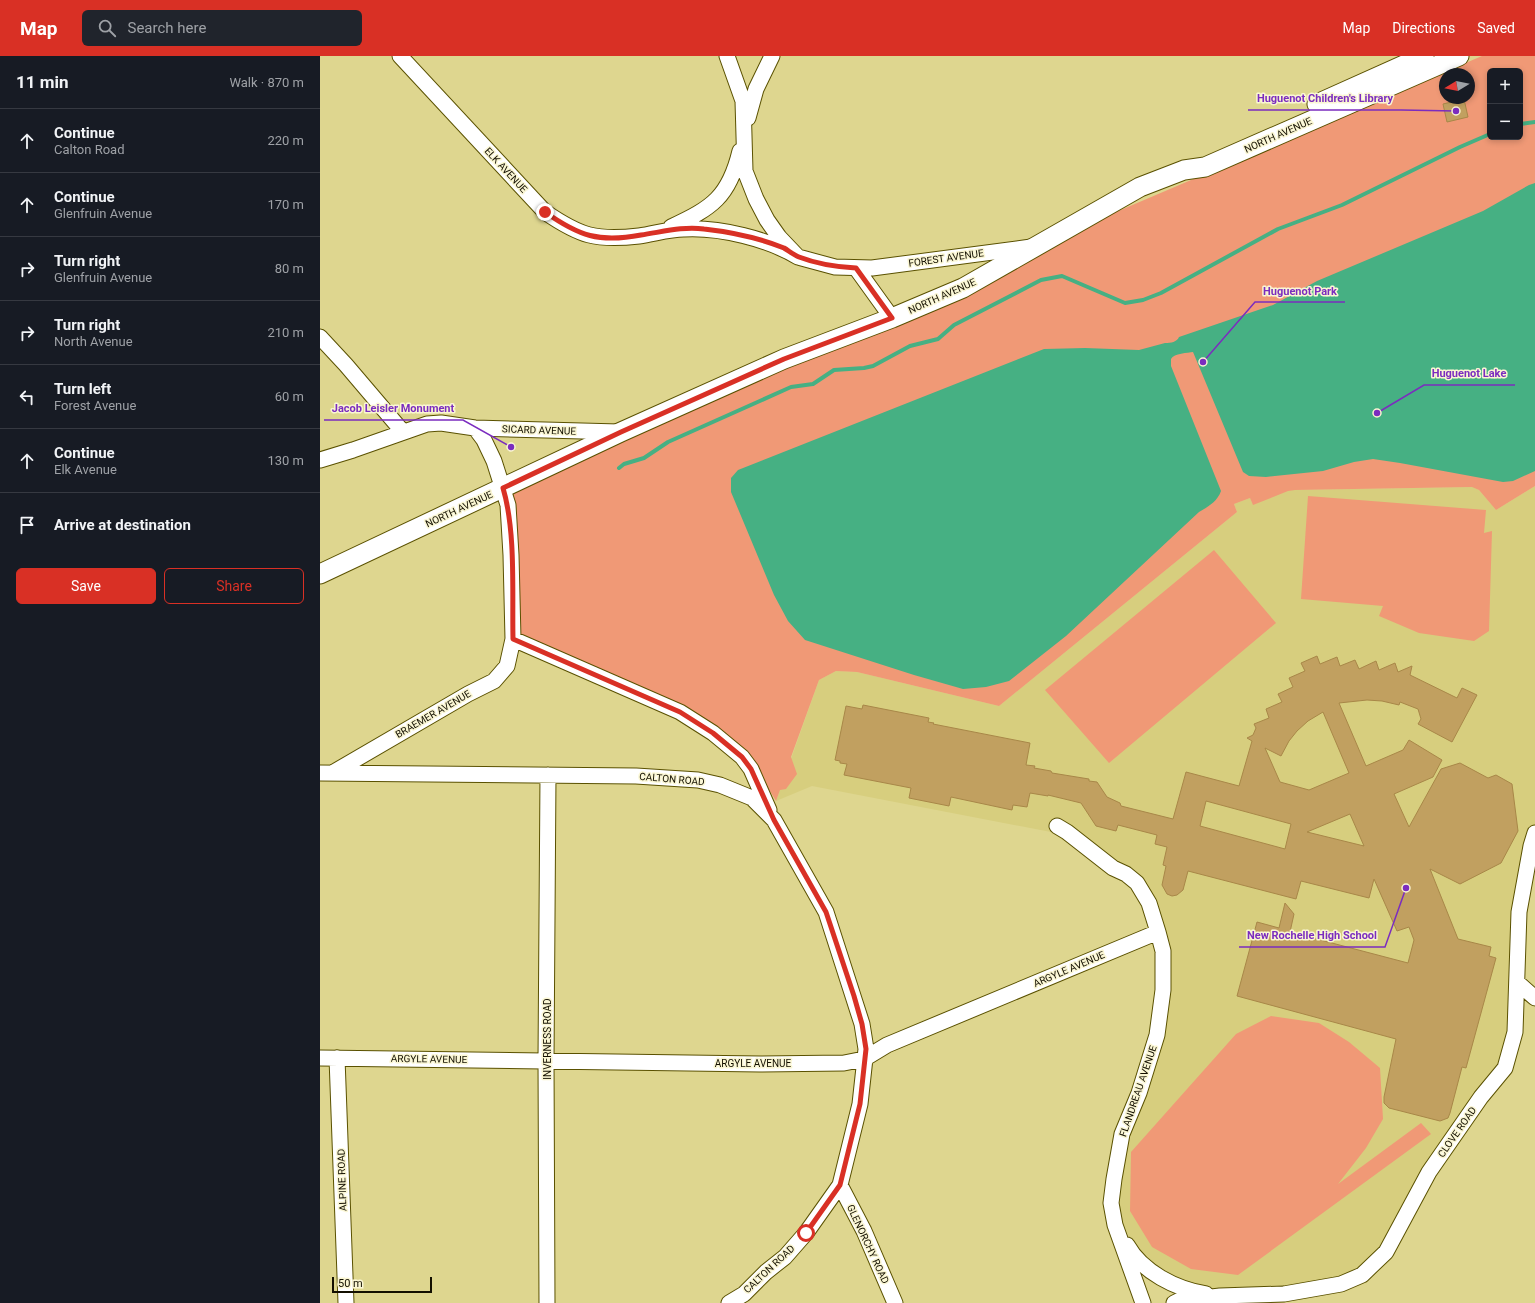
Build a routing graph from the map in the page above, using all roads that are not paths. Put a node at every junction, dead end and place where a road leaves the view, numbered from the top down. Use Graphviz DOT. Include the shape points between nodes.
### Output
graph roads {
  1 [pos="400,56"];
  2 [pos="727,56"];
  3 [pos="772,56"];
  4 [pos="1424,56"];
  5 [pos="1459,56"];
  6 [pos="744,132"];
  7 [pos="1184,170"];
  8 [pos="662,231"];
  9 [pos="1036,246"];
  10 [pos="798,257"];
  11 [pos="856,268"];
  12 [pos="892,318"];
  13 [pos="320,337"];
  14 [pos="475,428"];
  15 [pos="403,432"];
  16 [pos="621,432"];
  17 [pos="320,460"];
  18 [pos="503,488"];
  19 [pos="320,574"];
  20 [pos="513,639"];
  21 [pos="326,773"];
  22 [pos="548,775"];
  23 [pos="774,820"];
  24 [pos="1057,826"];
  25 [pos="1535,833"];
  26 [pos="1158,932"];
  27 [pos="1518,983"];
  28 [pos="1535,998"];
  29 [pos="320,1058"];
  30 [pos="337,1058"];
  31 [pos="864,1059"];
  32 [pos="546,1060"];
  33 [pos="840,1185"];
  34 [pos="1115,1225"];
  35 [pos="1220,1296"];
  36 [pos="346,1303"];
  37 [pos="547,1303"];
  38 [pos="729,1303"];
  39 [pos="895,1303"];
  40 [pos="1143,1303"];
  41 [pos="1174,1303"];
  1 -- 8 [label="street, ELK AVENUE" via="545,212 564,225 600,238 640,236"];
  2 -- 6 [label="street" via="743,101"];
  3 -- 6 [label="street" via="756,89"];
  4 -- 7 [label="main road, NORTH AVENUE" via="1202,155"];
  5 -- 7 [label="main road, NORTH AVENUE" via="1205,167"];
  6 -- 8 [label="street, ELK AVENUE" via="736,166 715,203 698,215"];
  6 -- 10 [label="street" via="745,171 756,199 779,237"];
  7 -- 9 [label="main road, NORTH AVENUE" via="1140,187"];
  8 -- 10 [label="street, ELK AVENUE" via="704,229 751,238 785,249"];
  9 -- 11 [label="street, FOREST AVENUE"];
  9 -- 12 [label="main road, NORTH AVENUE" via="963,288"];
  10 -- 11 [label="street, FOREST AVENUE" via="835,267"];
  11 -- 12 [label="street"];
  12 -- 16 [label="main road, NORTH AVENUE" via="784,359"];
  13 -- 15 [label="street"];
  14 -- 15 [label="street, SICARD AVENUE" via="441,423 427,424"];
  14 -- 16 [label="street, SICARD AVENUE"];
  14 -- 18 [label="street, BRAEMER AVENUE" via="494,461"];
  15 -- 17 [label="street, SICARD AVENUE"];
  16 -- 18 [label="main road, NORTH AVENUE"];
  18 -- 19 [label="main road, NORTH AVENUE"];
  18 -- 20 [label="street, BRAEMER AVENUE" via="508,505 512,555"];
  20 -- 21 [label="street, BRAEMER AVENUE" via="507,666 494,681"];
  20 -- 23 [label="street" via="680,712 713,733 742,757 751,769"];
  21 -- 22 [label="street, CALTON ROAD"];
  22 -- 23 [label="street, CALTON ROAD" via="698,780 720,785 752,798"];
  22 -- 32 [label="street, INVERNESS ROAD"];
  23 -- 31 [label="street, CALTON ROAD" via="826,912 862,1024 866,1049"];
  24 -- 26 [label="street, FLANDREAU AVENUE" via="1137,883 1149,903"];
  25 -- 27 [label="street, CLOVE ROAD" via="1519,912"];
  26 -- 31 [label="street, ARGYLE AVENUE" via="887,1045"];
  26 -- 34 [label="street, FLANDREAU AVENUE" via="1163,951 1162,998 1157,1035 1139,1093 1122,1134 1111,1203"];
  27 -- 28 [label="street"];
  27 -- 35 [label="street, CLOVE ROAD" via="1515,1032 1505,1068 1481,1097 1429,1172 1386,1252 1362,1274 1341,1284 1284,1294"];
  29 -- 30 [label="street, ARGYLE AVENUE"];
  30 -- 32 [label="street, ARGYLE AVENUE"];
  30 -- 36 [label="street, ALPINE ROAD"];
  31 -- 32 [label="street, ARGYLE AVENUE" via="844,1063 760,1064"];
  31 -- 33 [label="street, CALTON ROAD" via="860,1104"];
  32 -- 37 [label="street, INVERNESS ROAD"];
  33 -- 38 [label="street, CALTON ROAD" via="806,1233 785,1257 744,1294"];
  33 -- 39 [label="street, GLENORCHY ROAD" via="864,1231"];
  34 -- 35 [label="street, CLOVE ROAD" via="1131,1252 1163,1279 1192,1292"];
  34 -- 40 [label="street, FLANDREAU AVENUE"];
  35 -- 41 [label="street, CLOVE ROAD"];
}
